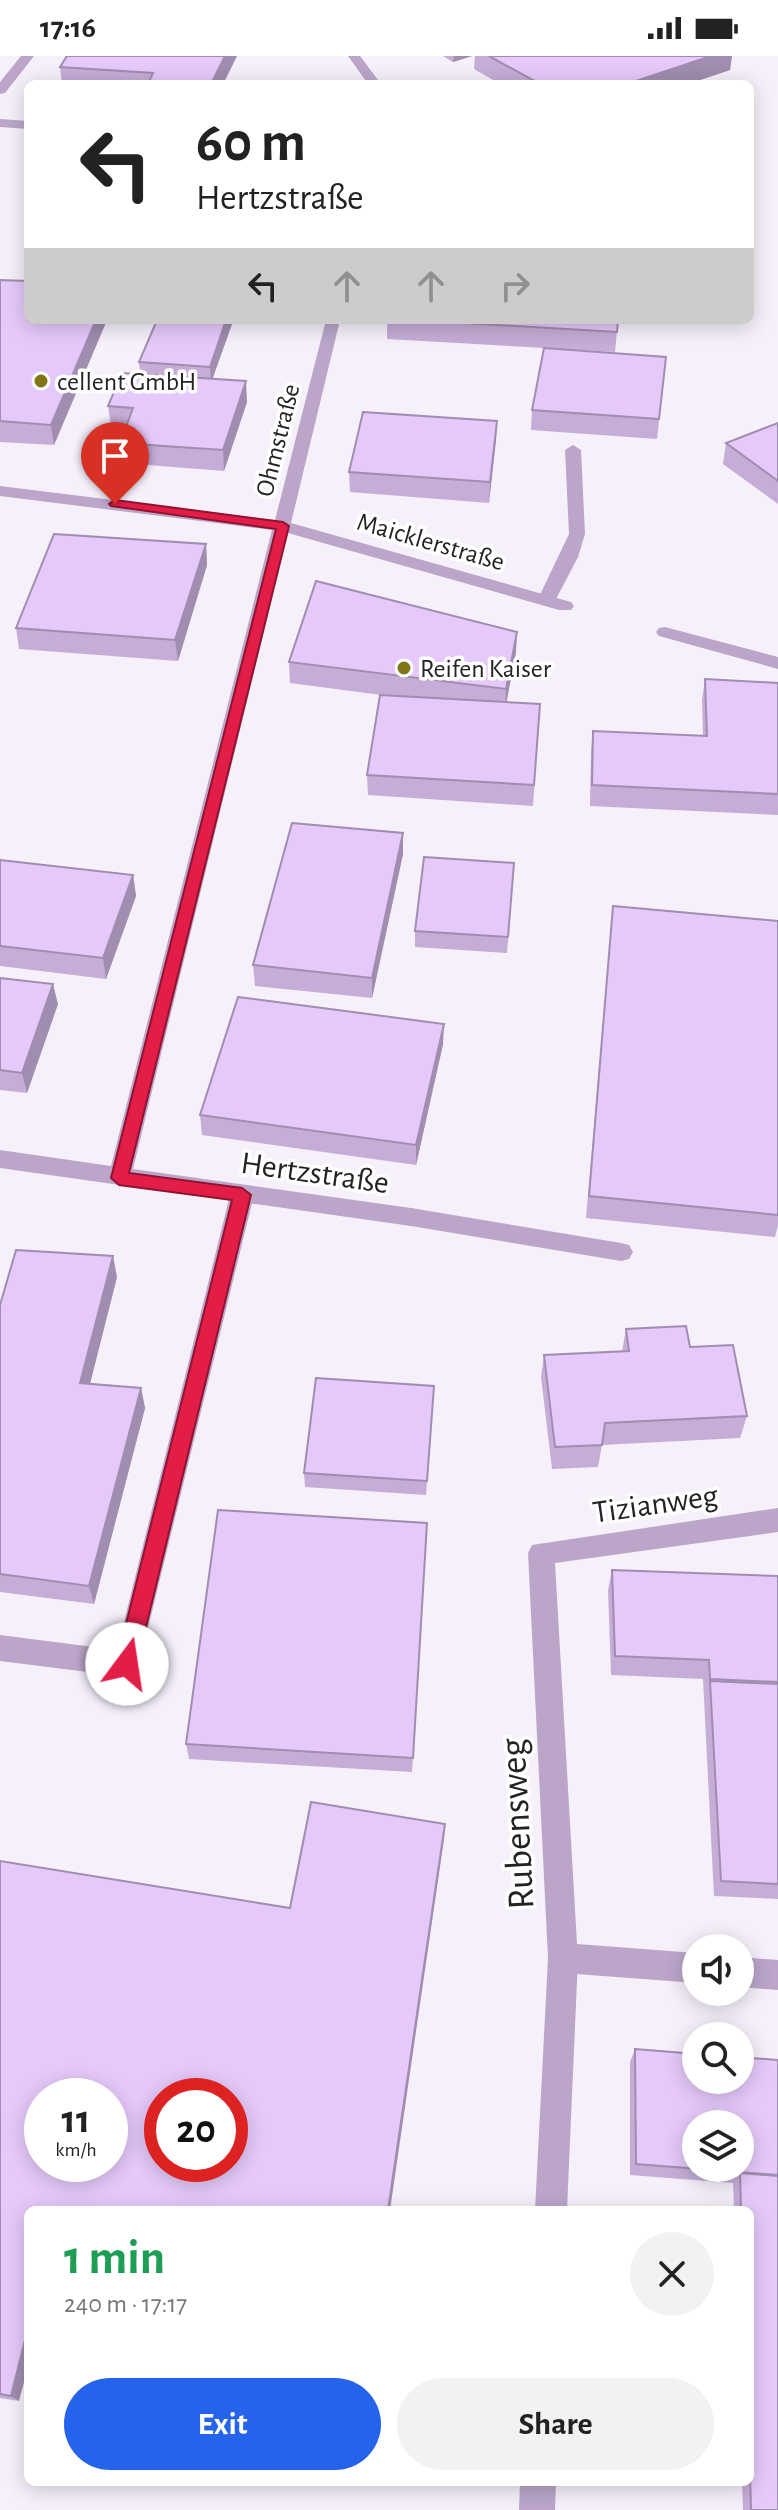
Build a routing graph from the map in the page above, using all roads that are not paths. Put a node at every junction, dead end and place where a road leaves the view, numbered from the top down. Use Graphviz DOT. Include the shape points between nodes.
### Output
graph roads {
  1 [pos="28,56"];
  2 [pos="352,57"];
  3 [pos="372,80"];
  4 [pos="0,90"];
  5 [pos="0,123"];
  6 [pos="24,125"];
  7 [pos="332,324"];
  8 [pos="573,450"];
  9 [pos="0,491"];
  10 [pos="283,526"];
  11 [pos="546,601"];
  12 [pos="565,606"];
  13 [pos="665,632"];
  14 [pos="778,663"];
  15 [pos="0,1159"];
  16 [pos="119,1178"];
  17 [pos="242,1195"];
  18 [pos="621,1252"];
  19 [pos="778,1520"];
  20 [pos="541,1553"];
  21 [pos="0,1648"];
  22 [pos="563,1958"];
  23 [pos="682,1967"];
  24 [pos="754,1973"];
  25 [pos="778,1975"];
  26 [pos="551,2206"];
  27 [pos="538,2486"];
  28 [pos="537,2510"];
  1 -- 4 [label="street"];
  2 -- 3 [label="street"];
  5 -- 6 [label="street"];
  7 -- 10 [label="street, Ohmstraße"];
  8 -- 11 [label="street" via="577,534"];
  9 -- 10 [label="street, Maicklerstraße"];
  10 -- 11 [label="street, Maicklerstraße"];
  10 -- 16 [label="street, Ohmstraße"];
  11 -- 12 [label="street, Maicklerstraße"];
  13 -- 14 [label="street"];
  15 -- 16 [label="street, Hertzstraße"];
  16 -- 17 [label="street, Hertzstraße"];
  17 -- 18 [label="street, Hertzstraße"];
  17 -- 21 [label="street" via="127,1664"];
  19 -- 20 [label="street, Tizianweg"];
  20 -- 22 [label="street, Rubensweg"];
  22 -- 23 [label="street"];
  22 -- 26 [label="street, Rubensweg"];
  24 -- 25 [label="street"];
  27 -- 28 [label="street"];
}
